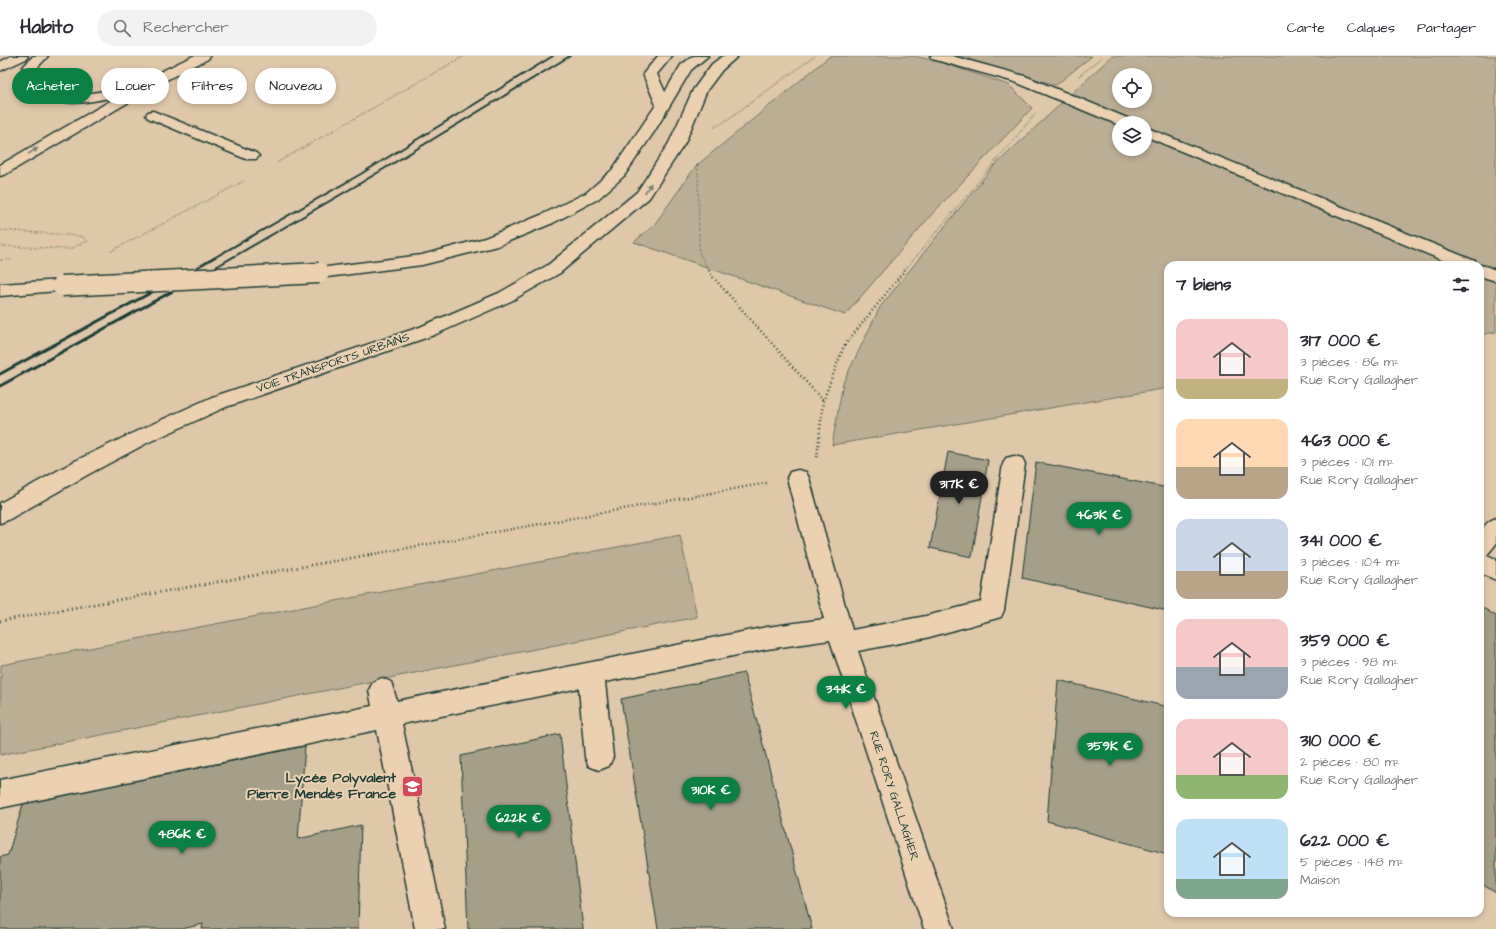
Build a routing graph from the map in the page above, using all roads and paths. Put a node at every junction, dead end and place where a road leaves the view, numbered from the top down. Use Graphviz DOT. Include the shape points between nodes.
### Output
graph roads {
  1 [pos="21,56"];
  2 [pos="41,56"];
  3 [pos="203,56"];
  4 [pos="665,56"];
  5 [pos="701,56"];
  6 [pos="731,56"];
  7 [pos="815,56"];
  8 [pos="937,56"];
  9 [pos="0,68"];
  10 [pos="169,73"];
  11 [pos="700,90"];
  12 [pos="1054,93"];
  13 [pos="101,94"];
  14 [pos="115,104"];
  15 [pos="664,104"];
  16 [pos="153,115"];
  17 [pos="1112,117"];
  18 [pos="709,129"];
  19 [pos="1152,134"];
  20 [pos="252,156"];
  21 [pos="698,157"];
  22 [pos="0,171"];
  23 [pos="618,173"];
  24 [pos="619,214"];
  25 [pos="0,230"];
  26 [pos="0,246"];
  27 [pos="1459,261"];
  28 [pos="1484,272"];
  29 [pos="1496,276"];
  30 [pos="0,290"];
  31 [pos="823,401"];
  32 [pos="1014,464"];
  33 [pos="798,478"];
  34 [pos="0,514"];
  35 [pos="1496,527"];
  36 [pos="1484,543"];
  37 [pos="1484,564"];
  38 [pos="1496,570"];
  39 [pos="0,621"];
  40 [pos="841,635"];
  41 [pos="591,674"];
  42 [pos="385,702"];
  43 [pos="599,757"];
  44 [pos="0,794"];
  45 [pos="430,929"];
  46 [pos="939,929"];
  1 -- 9 [label="street"];
  2 -- 13 [label="street" via="30,67 27,80 30,86 60,97"];
  3 -- 10 [label="street"];
  4 -- 15 [label="street" via="650,74"];
  5 -- 15 [label="street" via="686,68"];
  6 -- 11 [label="street, VOIE TRANSPORTS URBAINS" via="717,67"];
  7 -- 18 [label="path" via="721,124"];
  8 -- 12 [label="street" via="1020,79"];
  11 -- 15 [label="street"];
  24 -- 11 [label="street, VOIE TRANSPORTS URBAINS, one-way" via="643,195 677,143"];
  12 -- 17 [label="street"];
  12 -- 31 [label="path" via="910,263 844,346"];
  22 -- 14 [label="street, one-way"];
  15 -- 23 [label="street"];
  16 -- 20 [label="street"];
  19 -- 27 [label="street"];
  21 -- 31 [label="path" via="699,252 712,276"];
  23 -- 24 [label="street"];
  23 -- 30 [label="street, bridge" via="592,196 548,219 491,242 422,260 319,273"];
  24 -- 34 [label="street, VOIE TRANSPORTS URBAINS" via="554,269 505,297 427,331 220,402 81,468"];
  25 -- 26 [label="path" via="81,236 88,241 69,249"];
  28 -- 29 [label="street"];
  31 -- 33 [label="path" via="815,475"];
  32 -- 40 [label="street" via="992,610 926,627"];
  33 -- 39 [label="path"];
  33 -- 40 [label="street, RUE RORY GALLAGHER"];
  35 -- 36 [label="street"];
  37 -- 38 [label="street"];
  40 -- 41 [label="street" via="767,638"];
  40 -- 46 [label="street, RUE RORY GALLAGHER"];
  41 -- 42 [label="street"];
  41 -- 43 [label="street"];
  42 -- 44 [label="street"];
  42 -- 45 [label="street"];
}
